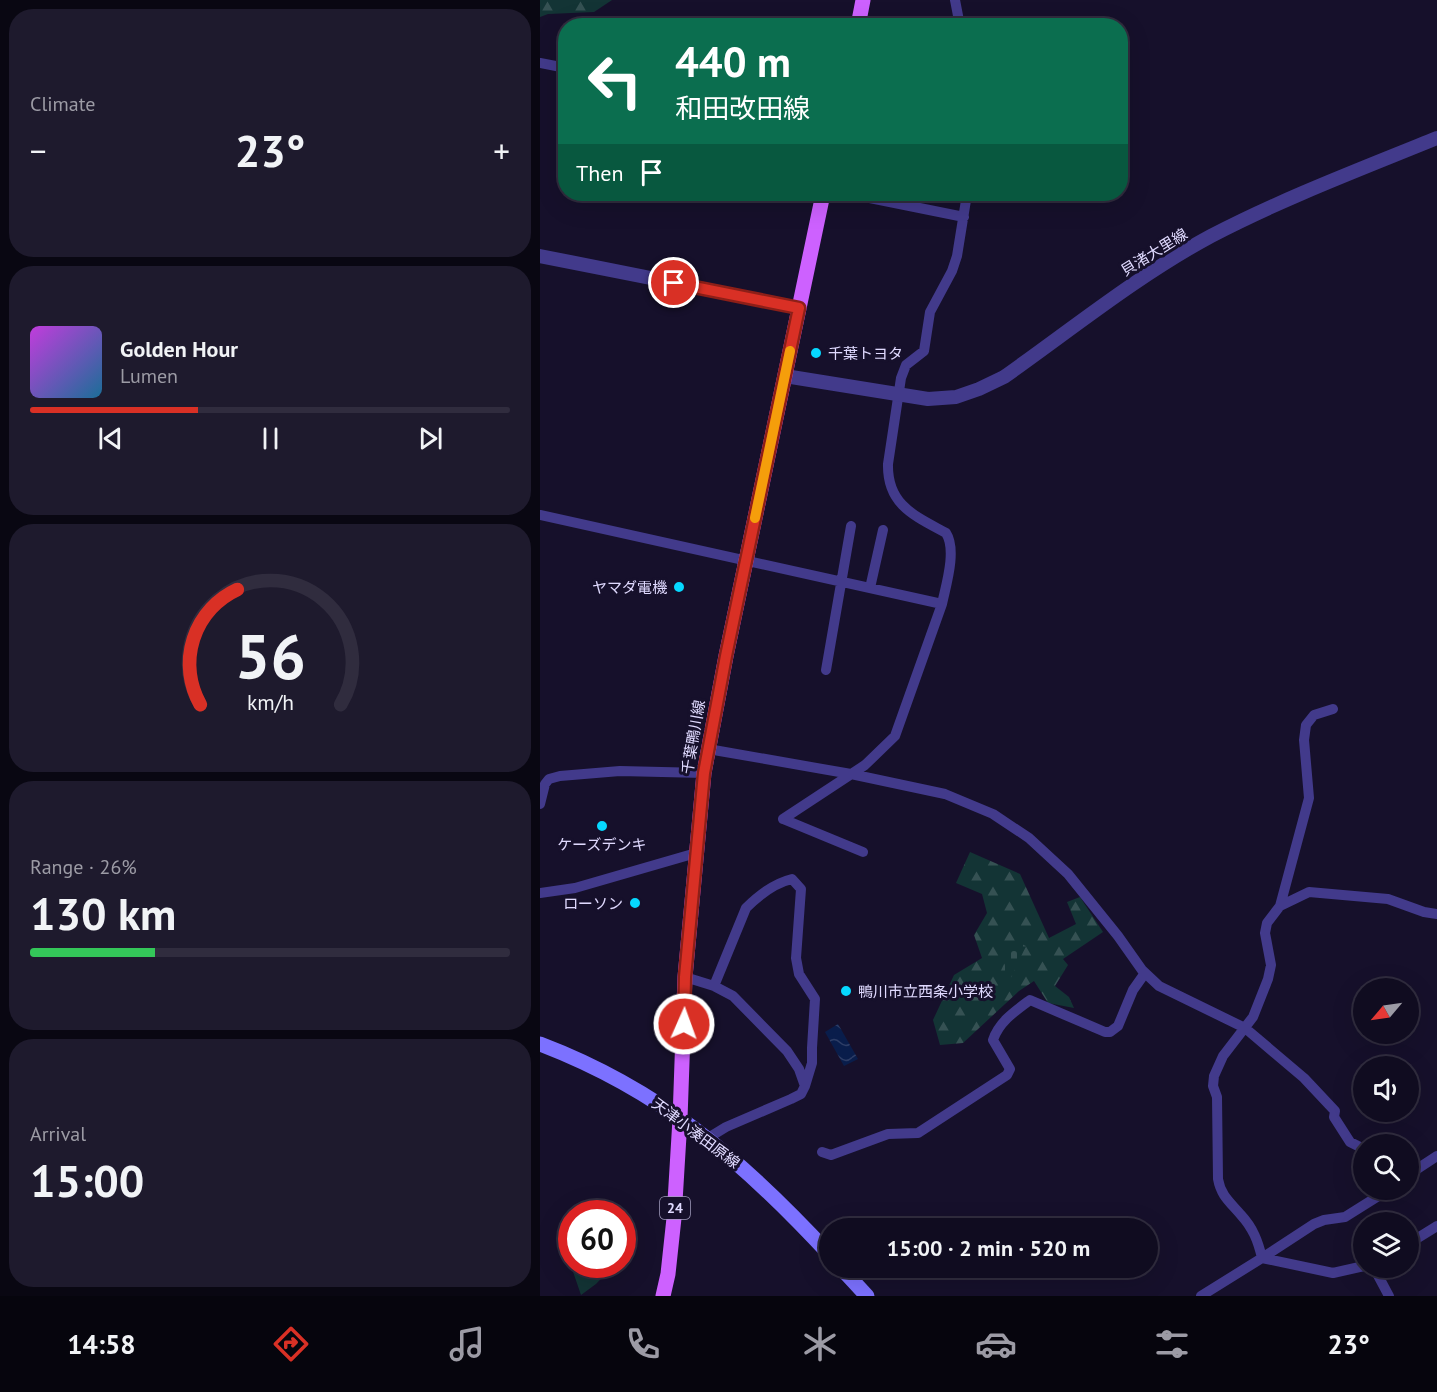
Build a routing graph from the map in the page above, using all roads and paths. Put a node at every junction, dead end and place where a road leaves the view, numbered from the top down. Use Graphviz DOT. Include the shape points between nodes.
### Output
graph roads {
  1 [pos="863,0"];
  2 [pos="955,0"];
  3 [pos="860,18"];
  4 [pos="958,18"];
  5 [pos="540,63"];
  6 [pos="558,66"];
  7 [pos="1437,138"];
  8 [pos="822,201"];
  9 [pos="885,201"];
  10 [pos="966,201"];
  11 [pos="964,217"];
  12 [pos="540,256"];
  13 [pos="696,287"];
  14 [pos="799,308"];
  15 [pos="785,376"];
  16 [pos="898,396"];
  17 [pos="540,515"];
  18 [pos="851,526"];
  19 [pos="883,530"];
  20 [pos="746,562"];
  21 [pos="841,582"];
  22 [pos="870,588"];
  23 [pos="942,604"];
  24 [pos="826,670"];
  25 [pos="1333,709"];
  26 [pos="708,749"];
  27 [pos="704,773"];
  28 [pos="851,774"];
  29 [pos="540,804"];
  30 [pos="863,852"];
  31 [pos="696,853"];
  32 [pos="540,893"];
  33 [pos="1280,906"];
  34 [pos="1437,914"];
  35 [pos="1145,973"];
  36 [pos="685,977"];
  37 [pos="714,986"];
  38 [pos="1245,1028"];
  39 [pos="540,1044"];
  40 [pos="805,1086"];
  41 [pos="680,1119"];
  42 [pos="708,1138"];
  43 [pos="1353,1144"];
  44 [pos="822,1152"];
  45 [pos="1437,1155"];
  46 [pos="1419,1167"];
  47 [pos="1372,1200"];
  48 [pos="1437,1226"];
  49 [pos="1419,1237"];
  50 [pos="819,1244"];
  51 [pos="1262,1258"];
  52 [pos="1353,1268"];
  53 [pos="850,1278"];
  54 [pos="1379,1278"];
  55 [pos="663,1296"];
  56 [pos="867,1296"];
  57 [pos="1201,1296"];
  58 [pos="1389,1296"];
  1 -- 3 [label="main road"];
  2 -- 4 [label="street"];
  5 -- 6 [label="street"];
  7 -- 16 [label="street, 貝渚大里線" via="1280,202 1211,237 1149,273 1012,371 980,389 956,397"];
  8 -- 14 [label="main road, 千葉鴨川線 / 24"];
  9 -- 11 [label="street"];
  10 -- 11 [label="street"];
  11 -- 16 [label="street" via="952,271 930,312 924,351 906,365"];
  12 -- 13 [label="street"];
  13 -- 14 [label="street"];
  14 -- 15 [label="main road, 千葉鴨川線 / 24"];
  15 -- 16 [label="street, 貝渚大里線"];
  15 -- 20 [label="main road, 千葉鴨川線 / 24"];
  16 -- 23 [label="street" via="888,478 891,490 912,514 949,538 952,546"];
  17 -- 20 [label="street"];
  18 -- 21 [label="street"];
  19 -- 22 [label="street"];
  20 -- 21 [label="street"];
  20 -- 26 [label="main road, 千葉鴨川線 / 24"];
  21 -- 22 [label="street"];
  21 -- 24 [label="street"];
  22 -- 23 [label="street"];
  23 -- 28 [label="street" via="895,736"];
  25 -- 33 [label="street" via="1314,715 1306,725 1309,798"];
  26 -- 27 [label="main road, 千葉鴨川線 / 24"];
  26 -- 28 [label="street"];
  27 -- 29 [label="street" via="620,771 560,776 545,784"];
  27 -- 31 [label="main road, 千葉鴨川線 / 24"];
  28 -- 30 [label="street" via="783,819"];
  28 -- 35 [label="street" via="945,794 993,814 1029,838 1068,874"];
  31 -- 32 [label="street" via="575,888"];
  31 -- 36 [label="main road, 千葉鴨川線 / 24"];
  33 -- 34 [label="street" via="1310,892 1388,899"];
  33 -- 38 [label="street" via="1267,923 1265,933 1271,965 1268,979"];
  35 -- 38 [label="street" via="1159,986"];
  35 -- 44 [label="street" via="1118,1026 1110,1032 1030,1000 1011,1014 993,1040 1010,1069 1007,1075 918,1133 888,1134 831,1155"];
  36 -- 37 [label="street"];
  36 -- 41 [label="main road, 千葉鴨川線 / 24"];
  37 -- 40 [label="street" via="733,996 787,1052"];
  37 -- 40 [label="street" via="746,908 792,879 801,889 796,958 799,974 815,999 812,1063"];
  38 -- 43 [label="street" via="1304,1078 1335,1111 1334,1118"];
  38 -- 51 [label="street" via="1223,1056 1214,1076 1218,1179 1227,1201 1251,1227"];
  39 -- 41 [label="main road, 天津小湊田原線" via="606,1072"];
  40 -- 42 [label="street" via="801,1094"];
  41 -- 42 [label="main road, 天津小湊田原線"];
  41 -- 55 [label="main road, 千葉鴨川線 / 24" via="671,1252"];
  42 -- 50 [label="main road, 天津小湊田原線" via="763,1185"];
  45 -- 46 [label="street"];
  47 -- 51 [label="street" via="1345,1217 1314,1224"];
  48 -- 49 [label="street"];
  51 -- 52 [label="street" via="1333,1273"];
  51 -- 57 [label="street"];
  53 -- 56 [label="main road"];
  54 -- 58 [label="street"];
}
